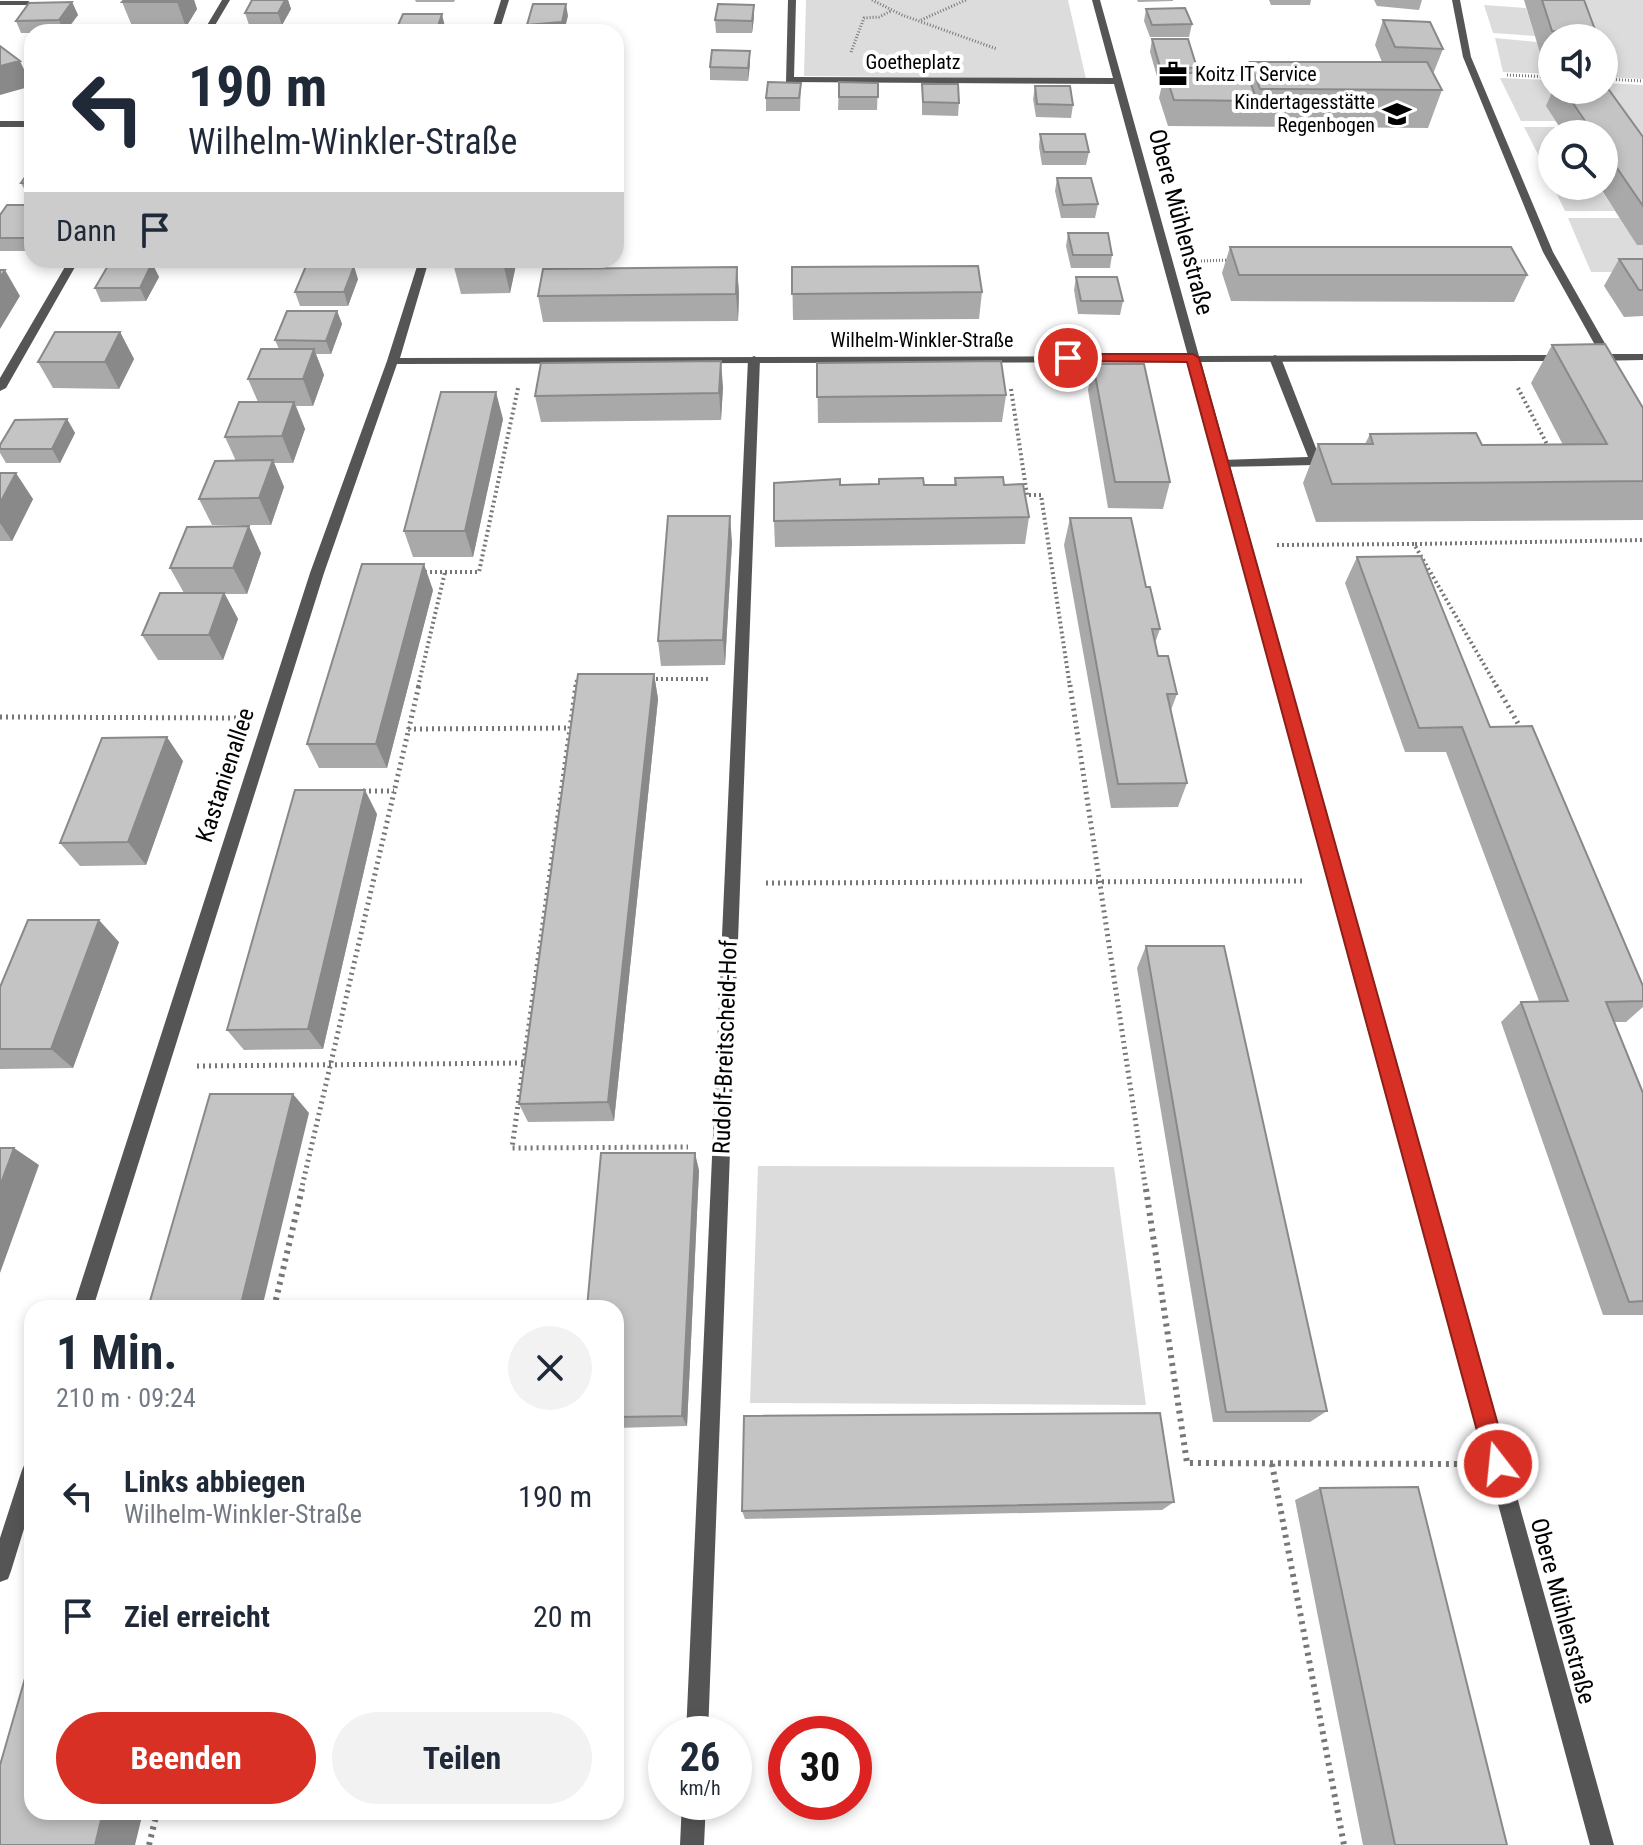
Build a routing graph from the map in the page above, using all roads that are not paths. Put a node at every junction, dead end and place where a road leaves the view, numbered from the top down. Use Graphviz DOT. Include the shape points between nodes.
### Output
graph roads {
  1 [pos="226,0"];
  2 [pos="505,0"];
  3 [pos="792,0"];
  4 [pos="1096,0"];
  5 [pos="1456,0"];
  6 [pos="0,3"];
  7 [pos="28,3"];
  8 [pos="212,24"];
  9 [pos="498,24"];
  10 [pos="1118,81"];
  11 [pos="0,124"];
  12 [pos="24,124"];
  13 [pos="69,268"];
  14 [pos="422,268"];
  15 [pos="1607,357"];
  16 [pos="1643,357"];
  17 [pos="1193,358"];
  18 [pos="1275,358"];
  19 [pos="754,359"];
  20 [pos="393,361"];
  21 [pos="0,388"];
  22 [pos="1222,464"];
  23 [pos="86,1300"];
  24 [pos="24,1495"];
  25 [pos="0,1571"];
  26 [pos="698,1716"];
  27 [pos="693,1820"];
  28 [pos="692,1845"];
  29 [pos="1602,1845"];
  1 -- 8 [label="street"];
  2 -- 9 [label="street"];
  3 -- 10 [label="street, Goetheplatz" via="789,80"];
  4 -- 10 [label="street, Obere Mühlenstraße"];
  5 -- 15 [label="street" via="1467,57 1548,252"];
  6 -- 7 [label="street"];
  10 -- 17 [label="street, Obere Mühlenstraße"];
  11 -- 12 [label="street"];
  13 -- 21 [label="street"];
  14 -- 20 [label="street, Kastanienallee"];
  15 -- 16 [label="street, Wilhelm-Winkler-Straße"];
  15 -- 18 [label="street, Wilhelm-Winkler-Straße"];
  17 -- 18 [label="street, Wilhelm-Winkler-Straße"];
  17 -- 19 [label="street, Wilhelm-Winkler-Straße"];
  17 -- 22 [label="street, Obere Mühlenstraße"];
  18 -- 22 [label="street" via="1315,461"];
  19 -- 20 [label="street, Wilhelm-Winkler-Straße"];
  19 -- 26 [label="street, Rudolf-Breitscheid-Hof"];
  20 -- 23 [label="street, Kastanienallee" via="317,573"];
  22 -- 29 [label="street, Obere Mühlenstraße"];
  24 -- 25 [label="street"];
  27 -- 28 [label="street"];
}
